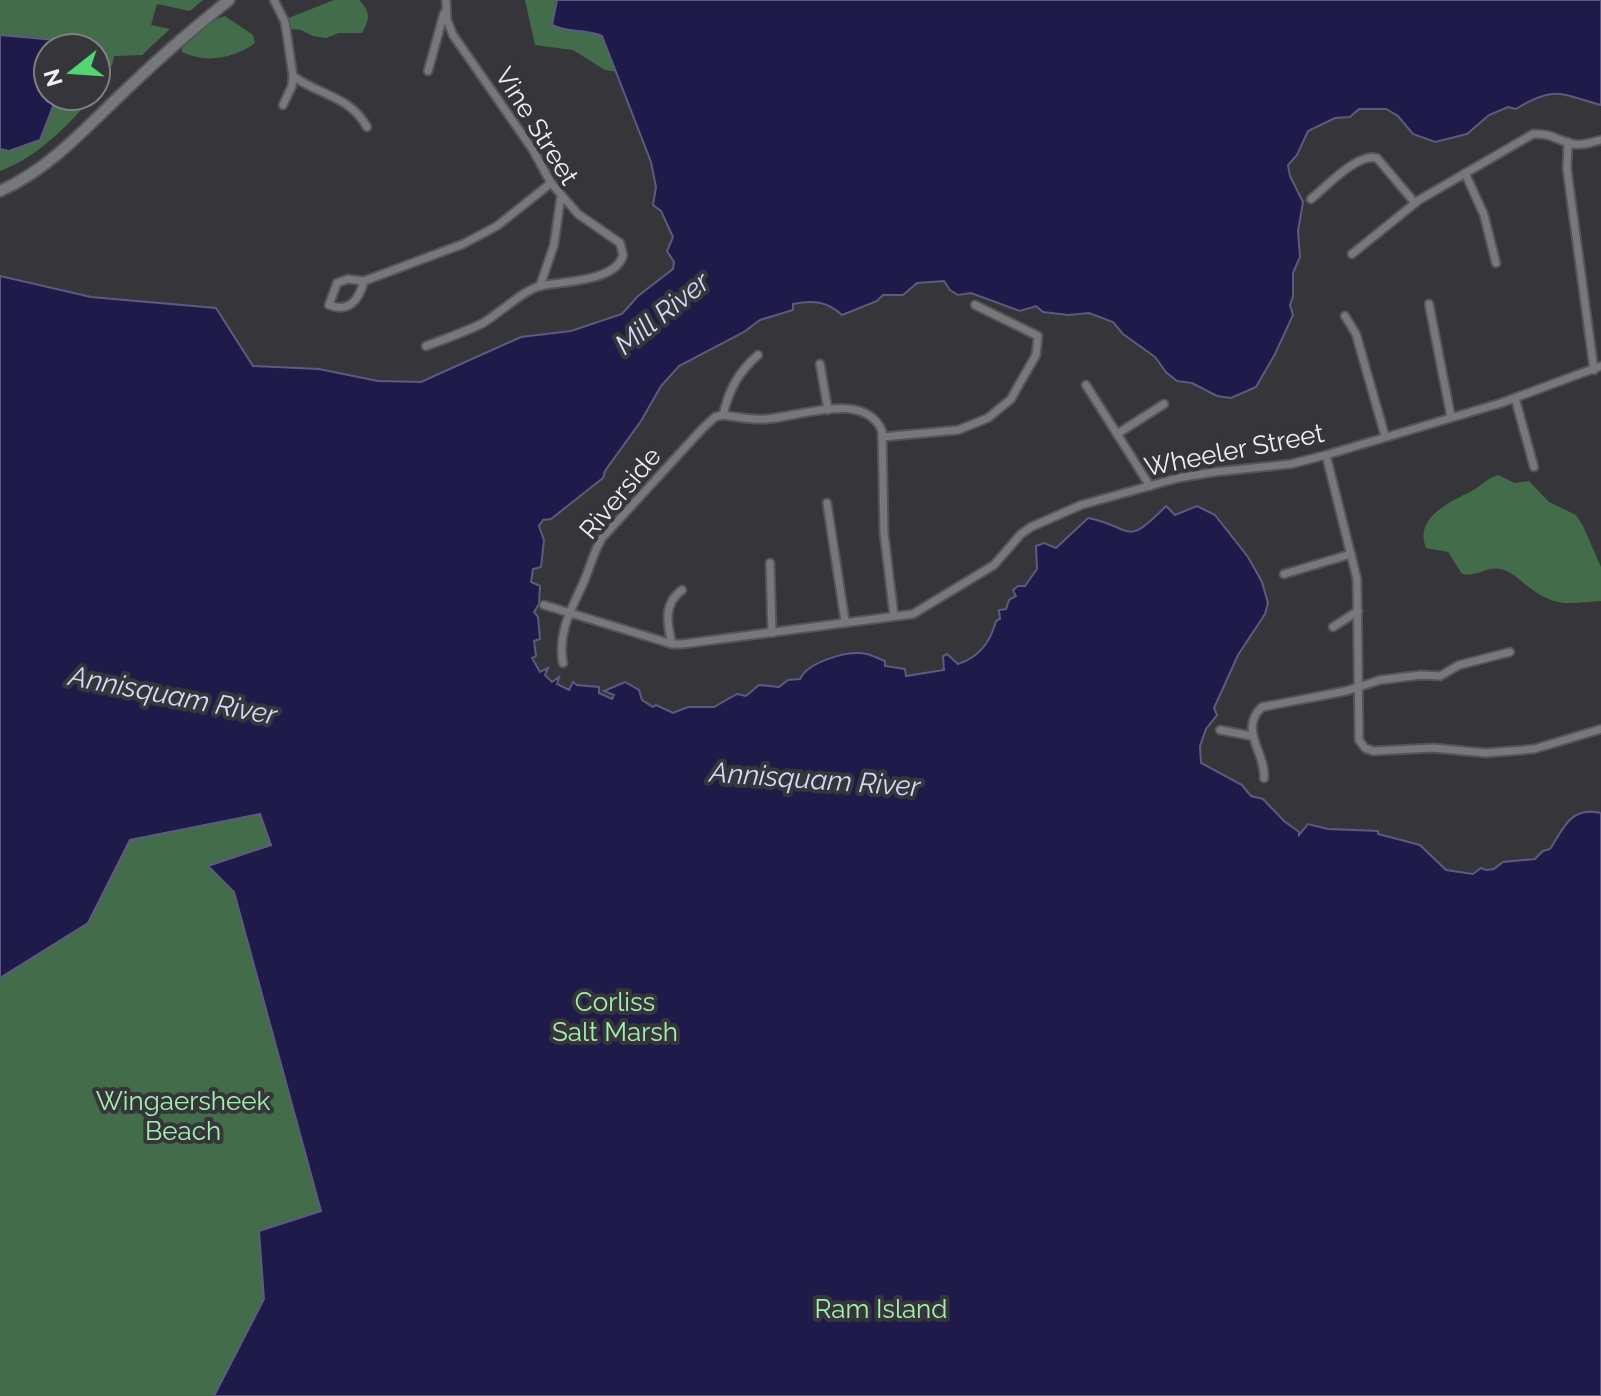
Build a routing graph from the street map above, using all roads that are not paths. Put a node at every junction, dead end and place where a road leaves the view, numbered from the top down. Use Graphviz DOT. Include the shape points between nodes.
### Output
graph roads {
  1 [pos="229,0"];
  2 [pos="274,0"];
  3 [pos="445,4"];
  4 [pos="428,71"];
  5 [pos="293,76"];
  6 [pos="283,105"];
  7 [pos="367,127"];
  8 [pos="1601,140"];
  9 [pos="1568,142"];
  10 [pos="1465,173"];
  11 [pos="551,183"];
  12 [pos="0,191"];
  13 [pos="561,196"];
  14 [pos="1311,199"];
  15 [pos="1415,203"];
  16 [pos="1352,254"];
  17 [pos="1496,263"];
  18 [pos="364,281"];
  19 [pos="540,286"];
  20 [pos="1429,304"];
  21 [pos="975,305"];
  22 [pos="1345,316"];
  23 [pos="426,346"];
  24 [pos="758,355"];
  25 [pos="820,364"];
  26 [pos="1598,368"];
  27 [pos="1086,385"];
  28 [pos="1515,398"];
  29 [pos="1164,404"];
  30 [pos="828,410"];
  31 [pos="723,415"];
  32 [pos="1451,417"];
  33 [pos="1117,434"];
  34 [pos="1385,436"];
  35 [pos="882,437"];
  36 [pos="1326,455"];
  37 [pos="1534,467"];
  38 [pos="1150,486"];
  39 [pos="827,503"];
  40 [pos="1351,554"];
  41 [pos="770,563"];
  42 [pos="1284,574"];
  43 [pos="682,590"];
  44 [pos="544,605"];
  45 [pos="1358,611"];
  46 [pos="569,613"];
  47 [pos="894,616"];
  48 [pos="845,621"];
  49 [pos="1333,627"];
  50 [pos="772,633"];
  51 [pos="672,644"];
  52 [pos="1510,652"];
  53 [pos="563,663"];
  54 [pos="1360,685"];
  55 [pos="1601,729"];
  56 [pos="1220,730"];
  57 [pos="1252,736"];
  58 [pos="1264,778"];
  1 -- 12 [label="main road" via="70,144"];
  2 -- 5 [label="street" via="285,22"];
  3 -- 4 [label="street, Vine Street"];
  3 -- 11 [label="street, Vine Street" via="456,41"];
  5 -- 6 [label="street"];
  5 -- 7 [label="street" via="353,107"];
  8 -- 9 [label="street"];
  9 -- 10 [label="street" via="1533,134"];
  9 -- 26 [label="street" via="1567,169"];
  10 -- 15 [label="street"];
  10 -- 17 [label="street" via="1484,215"];
  11 -- 13 [label="street, Vine Street"];
  11 -- 18 [label="street" via="497,226 463,244"];
  13 -- 19 [label="street, Vine Street"];
  13 -- 19 [label="street" via="615,239 623,255 617,265 587,279"];
  14 -- 15 [label="street" via="1356,162 1372,156"];
  15 -- 16 [label="street"];
  18 -- 18 [label="street" via="337,283 329,305 340,310 353,304"];
  19 -- 23 [label="street" via="482,323"];
  20 -- 32 [label="street"];
  21 -- 35 [label="street" via="1038,336 1036,355 1011,399 988,418 958,430"];
  22 -- 34 [label="street" via="1356,334"];
  24 -- 31 [label="street" via="733,385"];
  25 -- 30 [label="street"];
  26 -- 28 [label="street, Wheeler Street"];
  27 -- 33 [label="street"];
  28 -- 32 [label="street, Wheeler Street"];
  28 -- 37 [label="street"];
  29 -- 33 [label="street"];
  30 -- 31 [label="street" via="767,419"];
  30 -- 35 [label="street" via="872,416"];
  31 -- 46 [label="street, Riverside" via="702,429 602,538"];
  32 -- 34 [label="street, Wheeler Street"];
  33 -- 38 [label="street"];
  34 -- 36 [label="street, Wheeler Street"];
  35 -- 47 [label="street" via="884,533"];
  36 -- 38 [label="street, Wheeler Street"];
  36 -- 40 [label="street"];
  38 -- 47 [label="street, Wheeler Street" via="1081,505 1031,527 975,578 920,611"];
  39 -- 48 [label="street"];
  40 -- 42 [label="street"];
  40 -- 45 [label="street"];
  41 -- 50 [label="street"];
  43 -- 51 [label="street" via="668,610"];
  44 -- 46 [label="street, Wheeler Street"];
  45 -- 49 [label="street"];
  45 -- 54 [label="street"];
  46 -- 51 [label="street, Wheeler Street"];
  46 -- 53 [label="street" via="561,645"];
  47 -- 48 [label="street, Wheeler Street"];
  48 -- 50 [label="street, Wheeler Street"];
  50 -- 51 [label="street, Wheeler Street"];
  52 -- 54 [label="street" via="1459,665 1440,676 1402,676"];
  54 -- 55 [label="street" via="1359,740 1373,751 1495,753 1534,749"];
  54 -- 57 [label="street" via="1262,707"];
  56 -- 57 [label="street"];
  57 -- 58 [label="street" via="1265,765"];
}
